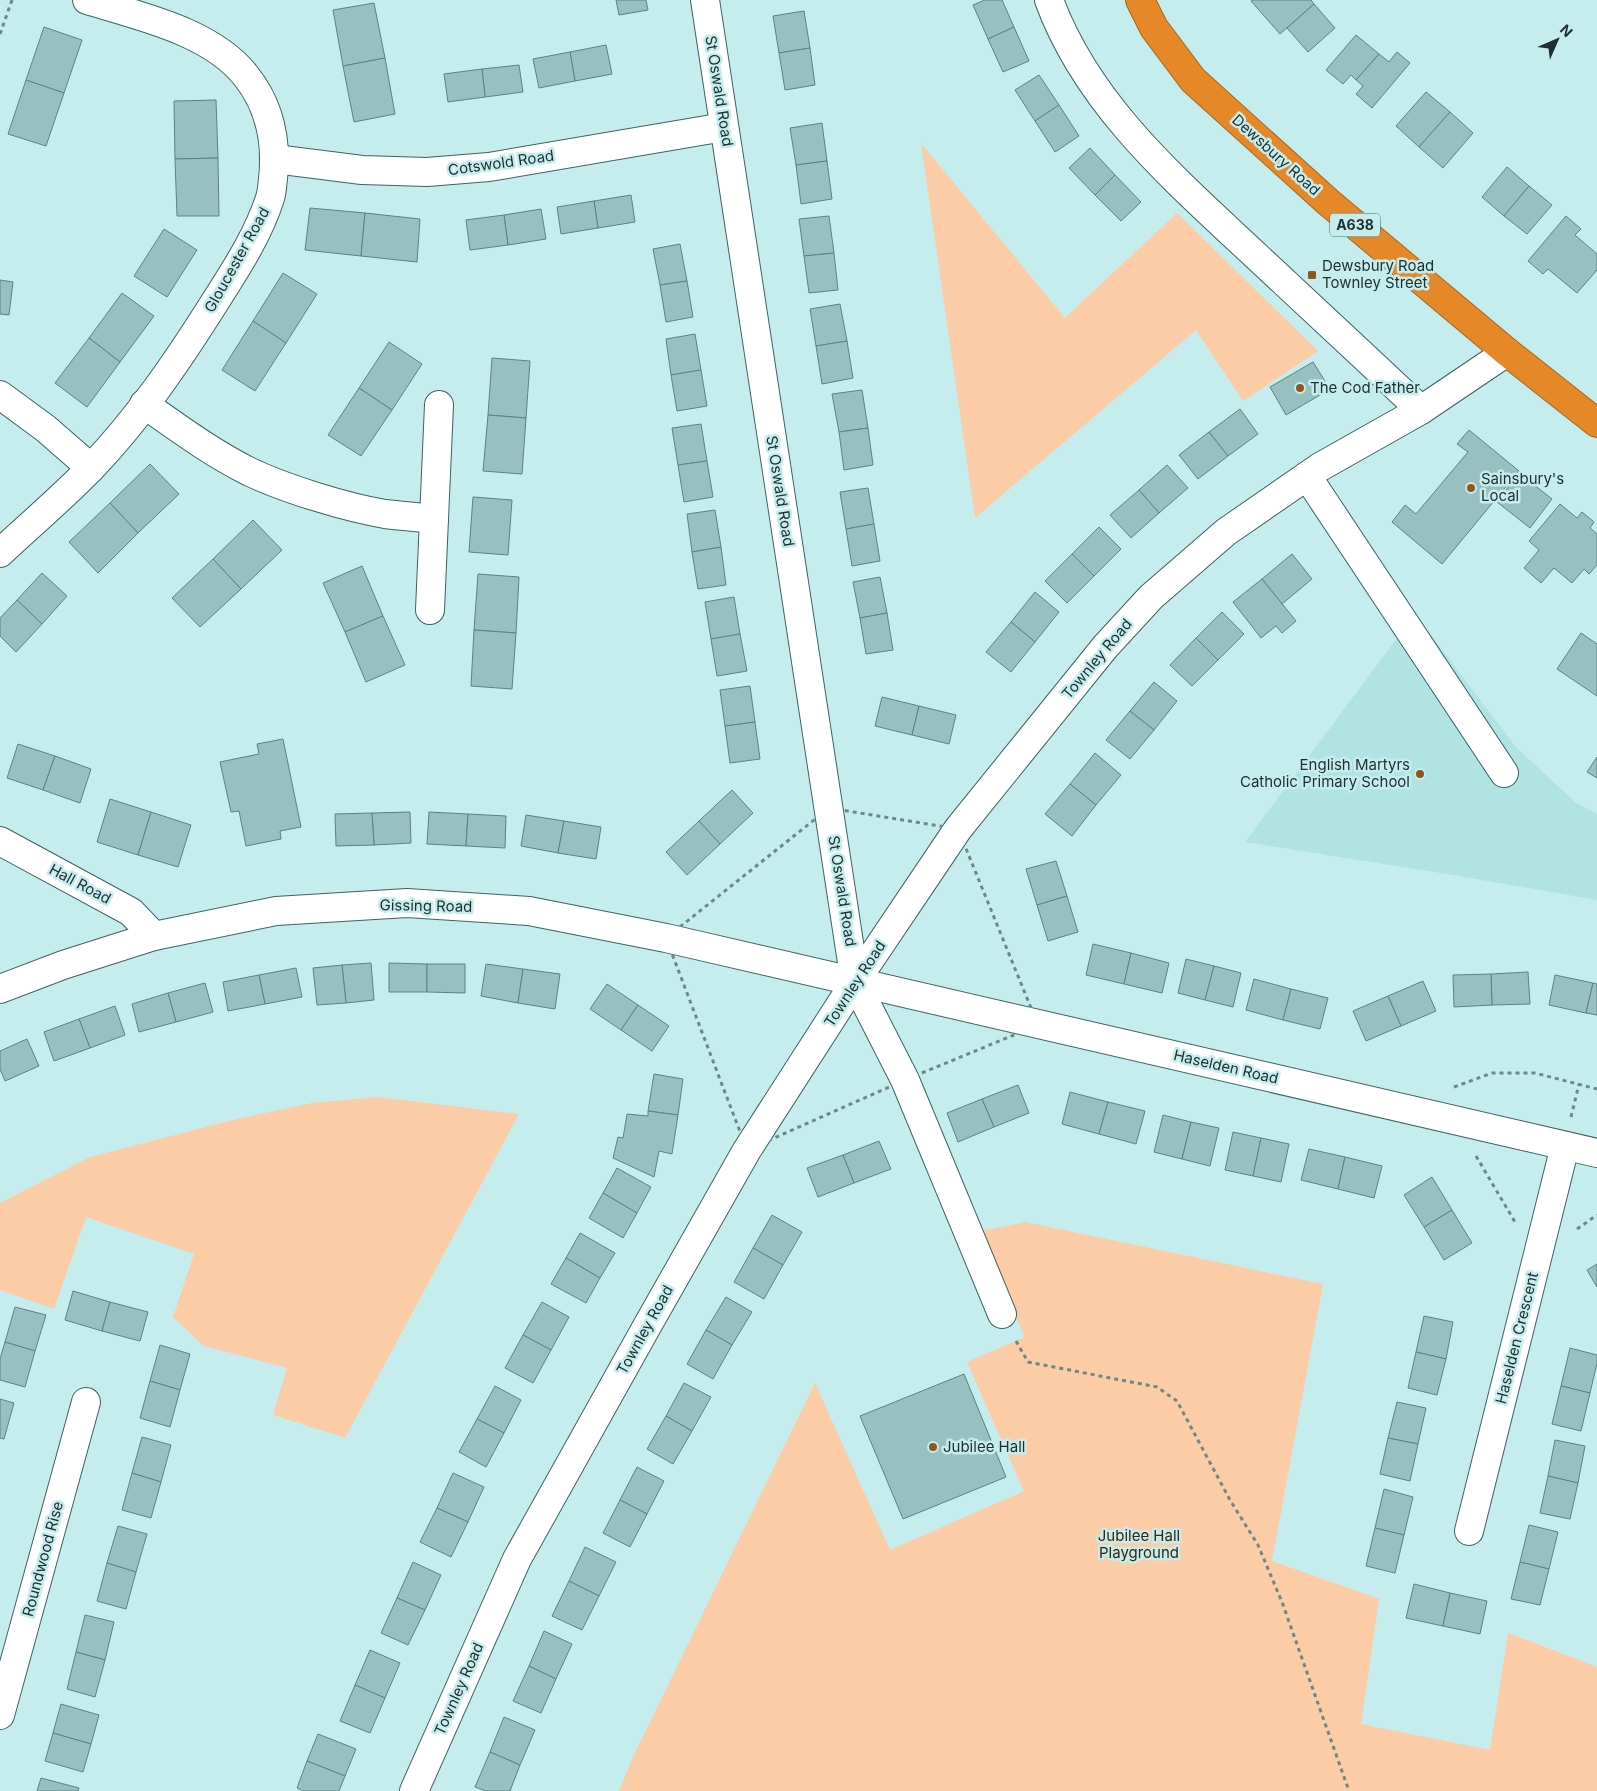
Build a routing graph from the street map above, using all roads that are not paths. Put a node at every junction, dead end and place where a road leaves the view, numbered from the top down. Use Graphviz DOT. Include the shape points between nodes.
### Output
graph roads {
  1 [pos="87,0"];
  2 [pos="705,0"];
  3 [pos="1049,0"];
  4 [pos="1140,0"];
  5 [pos="724,127"];
  6 [pos="275,159"];
  7 [pos="1507,352"];
  8 [pos="0,395"];
  9 [pos="144,404"];
  10 [pos="439,405"];
  11 [pos="1421,410"];
  12 [pos="1597,424"];
  13 [pos="92,468"];
  14 [pos="1307,476"];
  15 [pos="434,519"];
  16 [pos="0,552"];
  17 [pos="430,610"];
  18 [pos="1504,773"];
  19 [pos="0,841"];
  20 [pos="154,936"];
  21 [pos="856,982"];
  22 [pos="0,989"];
  23 [pos="1565,1146"];
  24 [pos="1597,1153"];
  25 [pos="1002,1314"];
  26 [pos="86,1402"];
  27 [pos="1470,1531"];
  28 [pos="0,1716"];
  29 [pos="414,1791"];
  1 -- 6 [label="street, Gloucester Road" via="190,35 223,54 246,75 263,101 272,128"];
  2 -- 5 [label="street, St Oswald Road"];
  3 -- 11 [label="street" via="1077,60 1114,114 1170,175"];
  4 -- 7 [label="highway, Dewsbury Road / A638" via="1154,28 1193,80 1328,202"];
  5 -- 6 [label="street, Cotswold Road" via="489,167 427,172 362,170"];
  5 -- 21 [label="street, St Oswald Road"];
  6 -- 9 [label="street, Gloucester Road" via="270,197 258,228 184,350"];
  7 -- 11 [label="street, Townley Road"];
  7 -- 12 [label="highway, Dewsbury Road / A638"];
  8 -- 13 [label="street"];
  9 -- 13 [label="street, Gloucester Road"];
  9 -- 15 [label="street" via="250,472 337,502 384,513"];
  10 -- 15 [label="street"];
  11 -- 14 [label="street, Townley Road"];
  13 -- 16 [label="street, Gloucester Road"];
  14 -- 18 [label="street"];
  14 -- 21 [label="street, Townley Road" via="1226,532 1151,597 1105,647 958,829"];
  15 -- 17 [label="street"];
  19 -- 20 [label="street, Hall Road" via="131,912"];
  20 -- 21 [label="street, Gissing Road" via="276,911 407,903 472,907 529,911 588,922"];
  20 -- 22 [label="street, Gissing Road"];
  21 -- 23 [label="street, Haselden Road"];
  21 -- 25 [label="street, St Oswald Road" via="905,1080"];
  21 -- 29 [label="street, Townley Road" via="748,1150 517,1559"];
  23 -- 24 [label="street, Haselden Road"];
  23 -- 27 [label="street, Haselden Crescent"];
  26 -- 28 [label="street, Roundwood Rise"];
}
